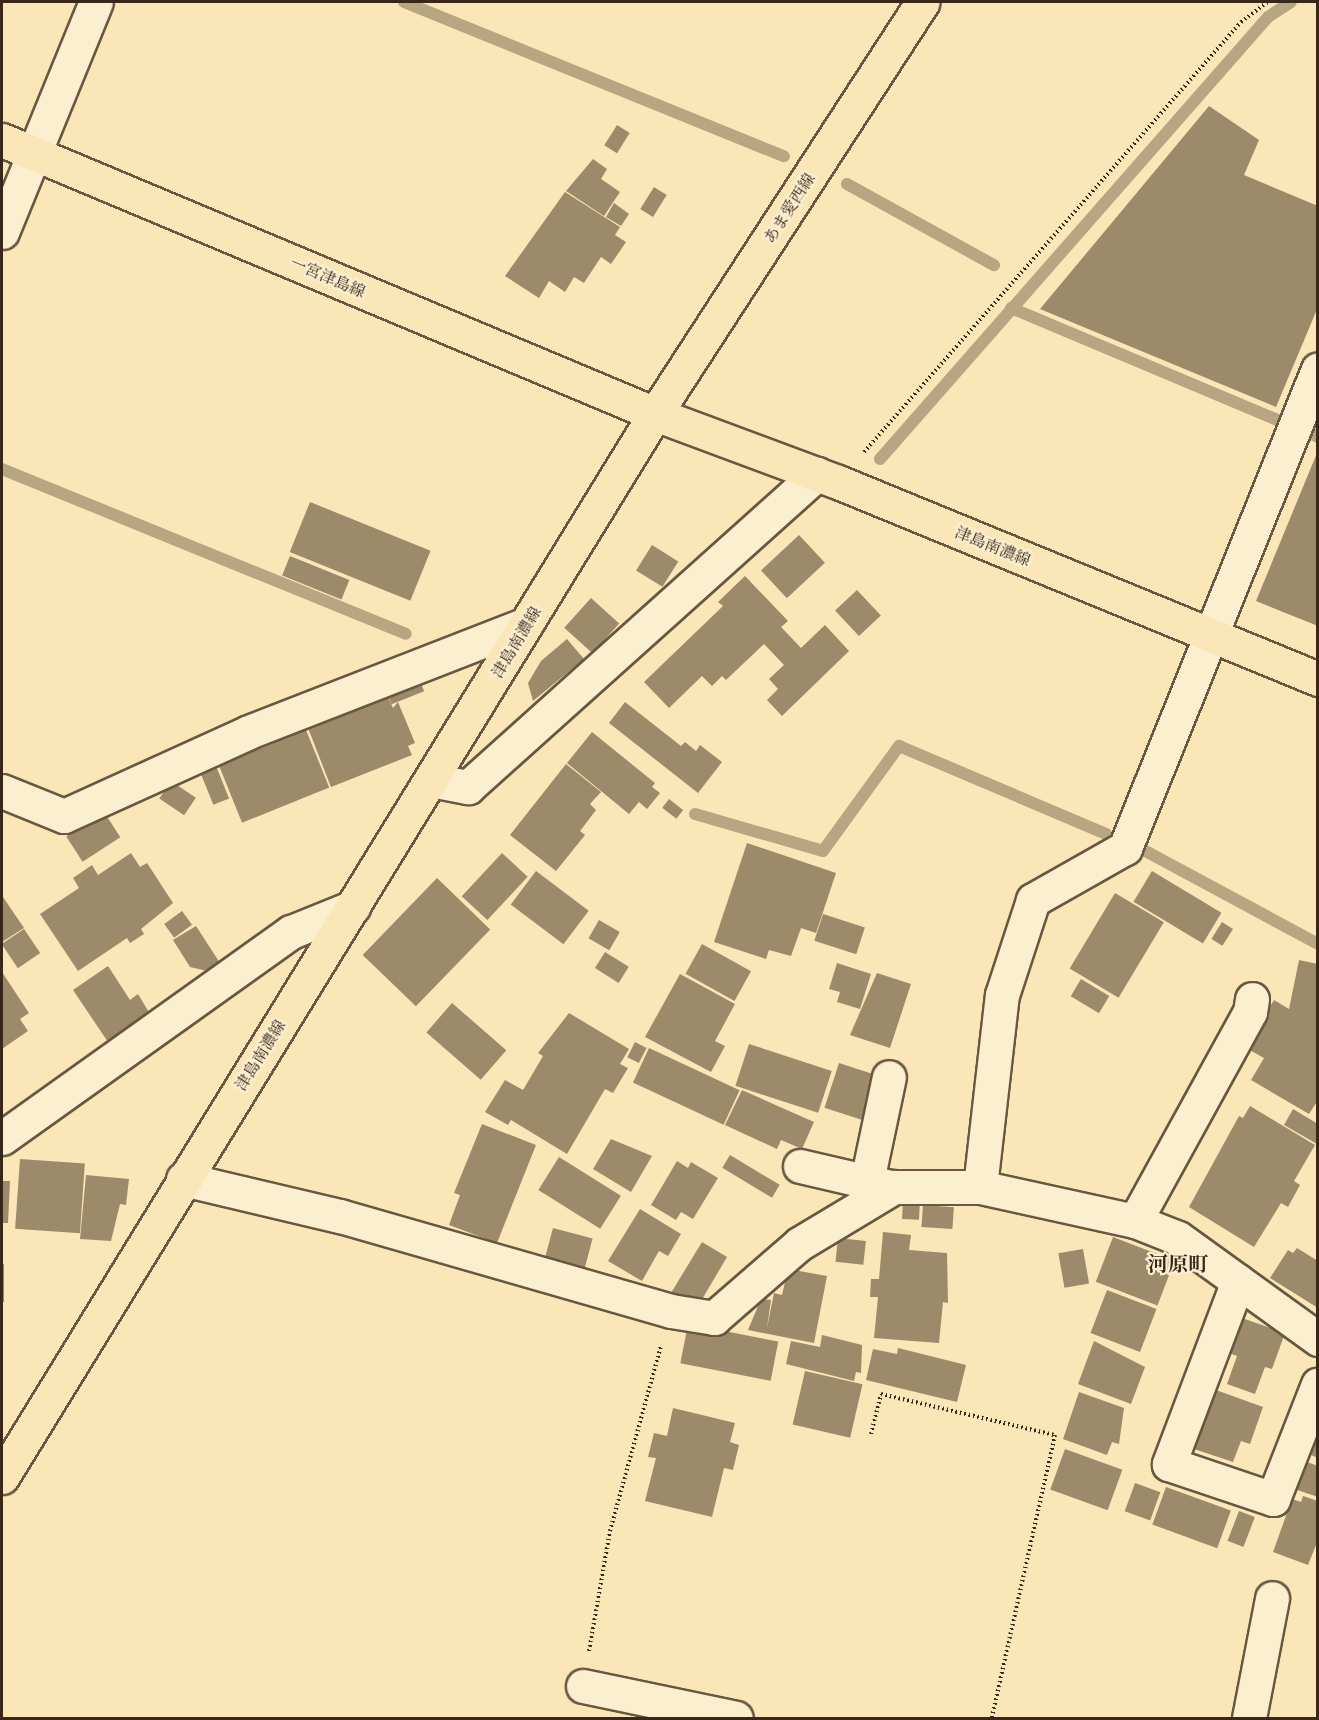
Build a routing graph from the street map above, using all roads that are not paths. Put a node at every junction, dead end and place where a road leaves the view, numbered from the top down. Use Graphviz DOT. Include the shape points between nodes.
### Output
graph roads {
  1 [pos="96,2"];
  2 [pos="923,2"];
  3 [pos="2,140"];
  4 [pos="34,153"];
  5 [pos="2,232"];
  6 [pos="1317,369"];
  7 [pos="655,414"];
  8 [pos="828,478"];
  9 [pos="526,624"];
  10 [pos="1208,634"];
  11 [pos="1317,679"];
  12 [pos="431,780"];
  13 [pos="2,791"];
  14 [pos="353,907"];
  15 [pos="1252,999"];
  16 [pos="889,1077"];
  17 [pos="2,1138"];
  18 [pos="800,1166"];
  19 [pos="183,1179"];
  20 [pos="880,1184"];
  21 [pos="980,1186"];
  22 [pos="1135,1221"];
  23 [pos="1238,1281"];
  24 [pos="1317,1339"];
  25 [pos="1317,1384"];
  26 [pos="2,1476"];
  27 [pos="1272,1598"];
  28 [pos="583,1686"];
  29 [pos="736,1719"];
  30 [pos="1249,1719"];
  1 -- 4 [label="street"];
  2 -- 7 [label="main road, あま愛西線"];
  3 -- 4 [label="main road, 一宮津島線"];
  4 -- 5 [label="street"];
  4 -- 7 [label="main road, 一宮津島線"];
  6 -- 10 [label="street"];
  7 -- 8 [label="main road, 津島南濃線"];
  7 -- 9 [label="main road, 津島南濃線"];
  8 -- 10 [label="main road, 津島南濃線"];
  8 -- 12 [label="street" via="468,787"];
  9 -- 12 [label="main road, 津島南濃線"];
  9 -- 13 [label="street" via="249,732 64,816"];
  10 -- 11 [label="main road, 津島南濃線"];
  10 -- 21 [label="street" via="1125,848 1033,900 1002,995"];
  12 -- 14 [label="main road, 津島南濃線"];
  14 -- 17 [label="street" via="291,932"];
  14 -- 19 [label="main road, 津島南濃線"];
  15 -- 22 [label="street" via="1250,1012"];
  16 -- 20 [label="street"];
  18 -- 20 [label="street"];
  19 -- 20 [label="street" via="340,1216 671,1311 714,1318 799,1244"];
  19 -- 26 [label="main road, 津島南濃線"];
  20 -- 21 [label="street"];
  21 -- 22 [label="street"];
  22 -- 23 [label="street" via="1178,1238"];
  23 -- 24 [label="street"];
  23 -- 25 [label="street" via="1169,1464 1273,1499"];
  27 -- 30 [label="street"];
  28 -- 29 [label="street"];
}
